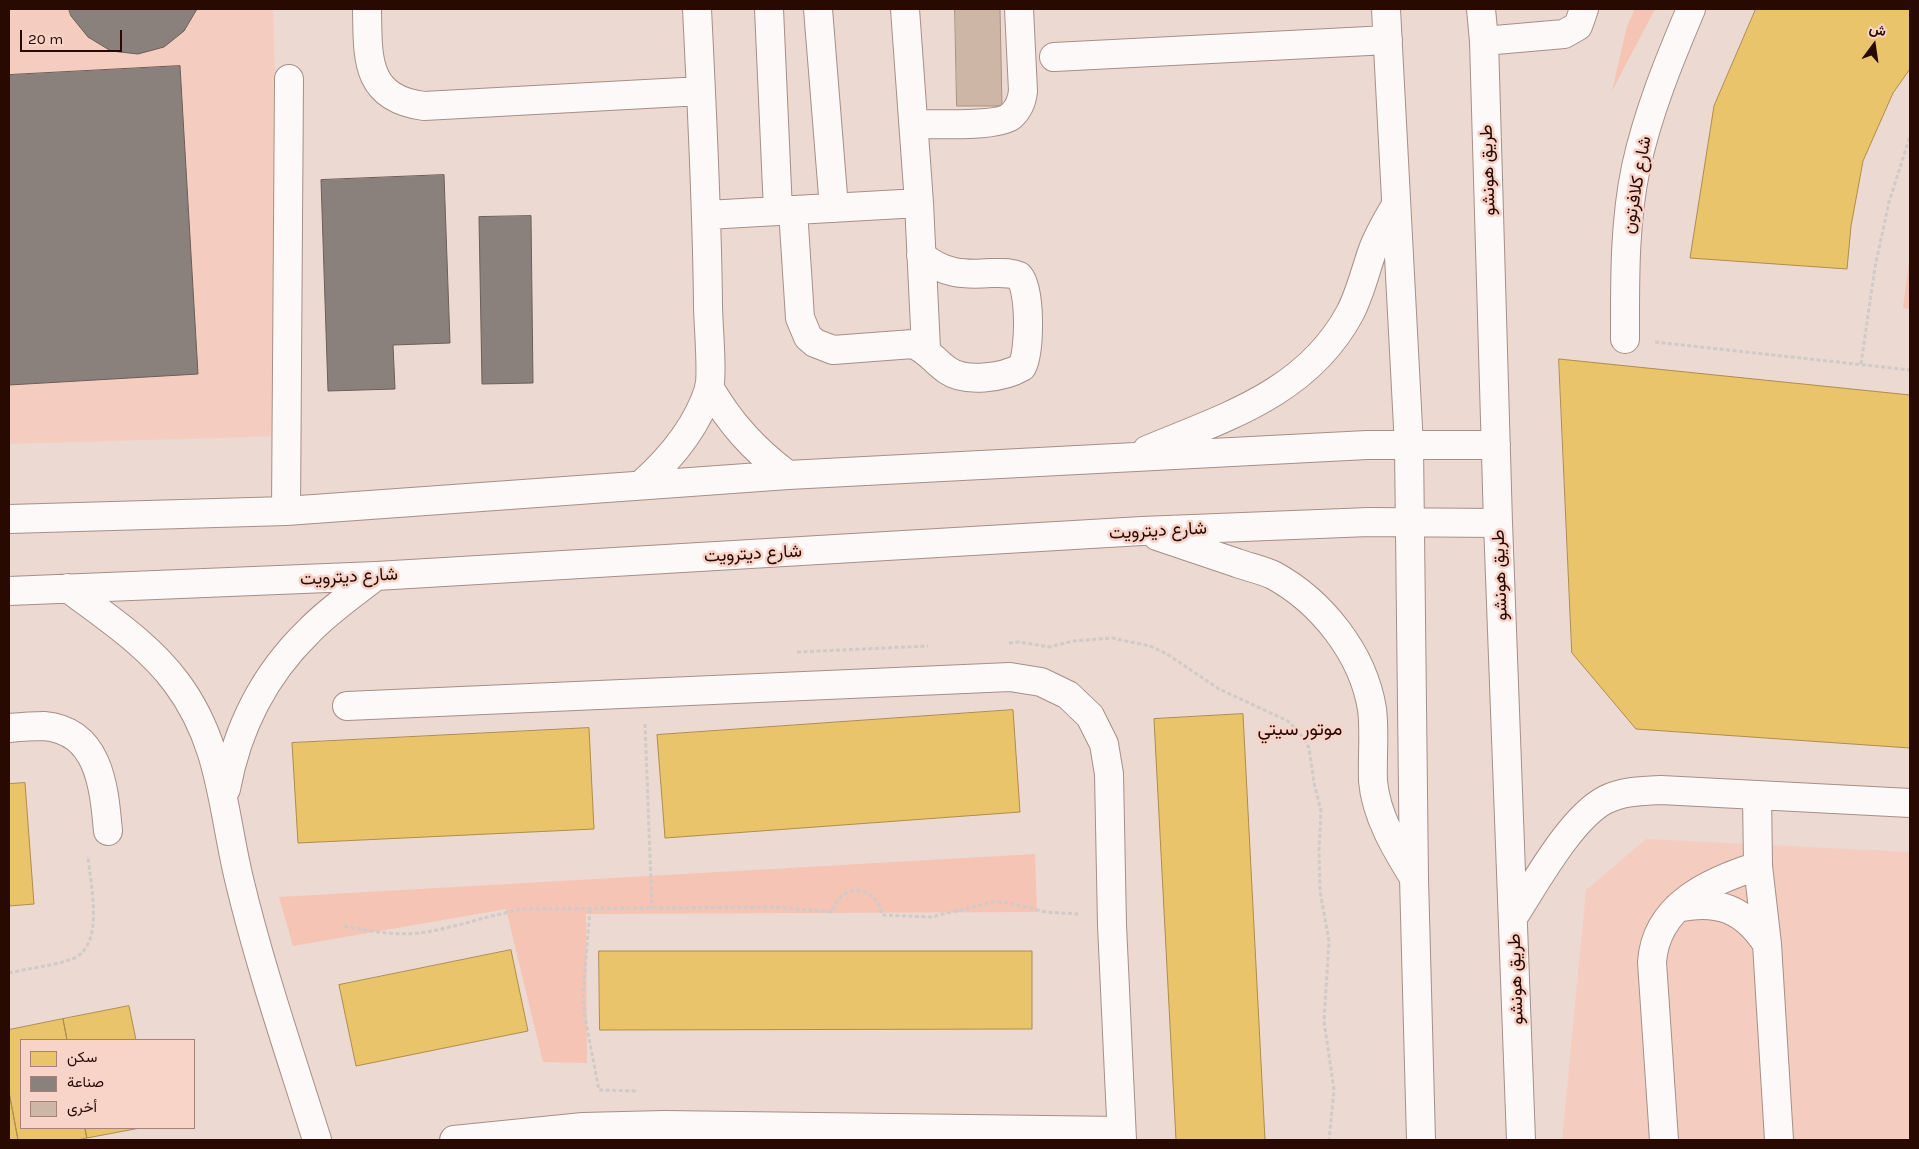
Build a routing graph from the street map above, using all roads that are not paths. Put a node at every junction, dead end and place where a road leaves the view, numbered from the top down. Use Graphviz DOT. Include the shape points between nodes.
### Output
graph roads {
  1 [pos="367,9"];
  2 [pos="696,9"];
  3 [pos="769,9"];
  4 [pos="818,9"];
  5 [pos="905,9"];
  6 [pos="1019,9"];
  7 [pos="1386,9"];
  8 [pos="1481,9"];
  9 [pos="1584,9"];
  10 [pos="1691,9"];
  11 [pos="1388,40"];
  12 [pos="1484,41"];
  13 [pos="1054,57"];
  14 [pos="290,79"];
  15 [pos="701,91"];
  16 [pos="914,124"];
  17 [pos="919,203"];
  18 [pos="1396,205"];
  19 [pos="834,208"];
  20 [pos="785,211"];
  21 [pos="707,215"];
  22 [pos="921,255"];
  23 [pos="1625,339"];
  24 [pos="926,349"];
  25 [pos="710,387"];
  26 [pos="1496,445"];
  27 [pos="1409,446"];
  28 [pos="1130,457"];
  29 [pos="788,474"];
  30 [pos="642,484"];
  31 [pos="9,498"];
  32 [pos="286,511"];
  33 [pos="19,519"];
  34 [pos="1409,522"];
  35 [pos="1498,523"];
  36 [pos="1142,531"];
  37 [pos="376,576"];
  38 [pos="68,588"];
  39 [pos="9,591"];
  40 [pos="347,706"];
  41 [pos="9,728"];
  42 [pos="1757,795"];
  43 [pos="224,798"];
  44 [pos="1910,804"];
  45 [pos="108,831"];
  46 [pos="1758,866"];
  47 [pos="1414,878"];
  48 [pos="1677,908"];
  49 [pos="1514,916"];
  50 [pos="1767,944"];
  51 [pos="1122,1135"];
  52 [pos="317,1140"];
  53 [pos="454,1140"];
  54 [pos="1421,1140"];
  55 [pos="1521,1140"];
  56 [pos="1664,1140"];
  57 [pos="1779,1140"];
  1 -- 15 [label="street" via="367,51 375,78 383,89 409,104 424,106"];
  2 -- 15 [label="street"];
  3 -- 20 [label="street"];
  4 -- 19 [label="street"];
  5 -- 16 [label="street"];
  6 -- 16 [label="street" via="1023,91 1017,110 996,122"];
  7 -- 11 [label="street"];
  8 -- 12 [label="street, طريق هونشو"];
  9 -- 12 [label="street" via="1578,26 1564,34"];
  10 -- 23 [label="street, شارع كلافرتون" via="1659,85 1636,168 1625,253"];
  11 -- 13 [label="street"];
  11 -- 18 [label="street"];
  12 -- 26 [label="street, طريق هونشو"];
  14 -- 32 [label="street"];
  15 -- 21 [label="street"];
  16 -- 17 [label="street"];
  17 -- 19 [label="street"];
  17 -- 22 [label="street"];
  18 -- 27 [label="street"];
  18 -- 28 [label="street" via="1373,250 1351,312 1319,357 1271,396"];
  19 -- 20 [label="street"];
  20 -- 21 [label="street"];
  20 -- 24 [label="street" via="800,318 808,337 819,346 833,350 901,344 914,344"];
  21 -- 25 [label="street"];
  22 -- 24 [label="street"];
  22 -- 24 [label="street" via="953,274 1012,273 1026,289 1027,351 1022,367 1006,374 966,377 948,371"];
  25 -- 29 [label="street" via="726,415 745,438"];
  25 -- 30 [label="street" via="680,443"];
  26 -- 27 [label="street"];
  26 -- 35 [label="street, طريق هونشو"];
  27 -- 28 [label="street" via="1367,444"];
  27 -- 34 [label="street"];
  28 -- 29 [label="street"];
  29 -- 30 [label="street"];
  30 -- 32 [label="street"];
  31 -- 33 [label="street"];
  32 -- 33 [label="street"];
  34 -- 35 [label="street, شارع ديترويت"];
  34 -- 36 [label="street, شارع ديترويت"];
  34 -- 47 [label="street"];
  35 -- 49 [label="street, طريق هونشو"];
  36 -- 37 [label="street, شارع ديترويت"];
  36 -- 47 [label="street" via="1272,575 1300,593 1324,615 1346,644 1362,675 1372,709 1373,783 1382,819"];
  37 -- 38 [label="street, شارع ديترويت"];
  37 -- 43 [label="street" via="309,631 268,679 240,736"];
  38 -- 39 [label="street, شارع ديترويت"];
  38 -- 43 [label="street" via="148,651 177,682 199,718 215,757"];
  40 -- 51 [label="street" via="1010,677 1041,682 1068,695 1090,716 1104,744 1109,774"];
  41 -- 45 [label="street" via="45,726 63,731 91,754 99,769"];
  42 -- 44 [label="street"];
  42 -- 46 [label="street"];
  42 -- 49 [label="street" via="1661,790 1632,792 1606,800 1582,816"];
  43 -- 52 [label="street" via="248,914"];
  46 -- 48 [label="street" via="1708,885"];
  46 -- 50 [label="street"];
  47 -- 54 [label="street"];
  48 -- 50 [label="street" via="1695,904 1730,909 1758,930"];
  48 -- 56 [label="street" via="1658,933 1652,962"];
  49 -- 55 [label="street, طريق هونشو"];
  50 -- 57 [label="street"];
  51 -- 53 [label="street" via="664,1125 583,1127"];
}
